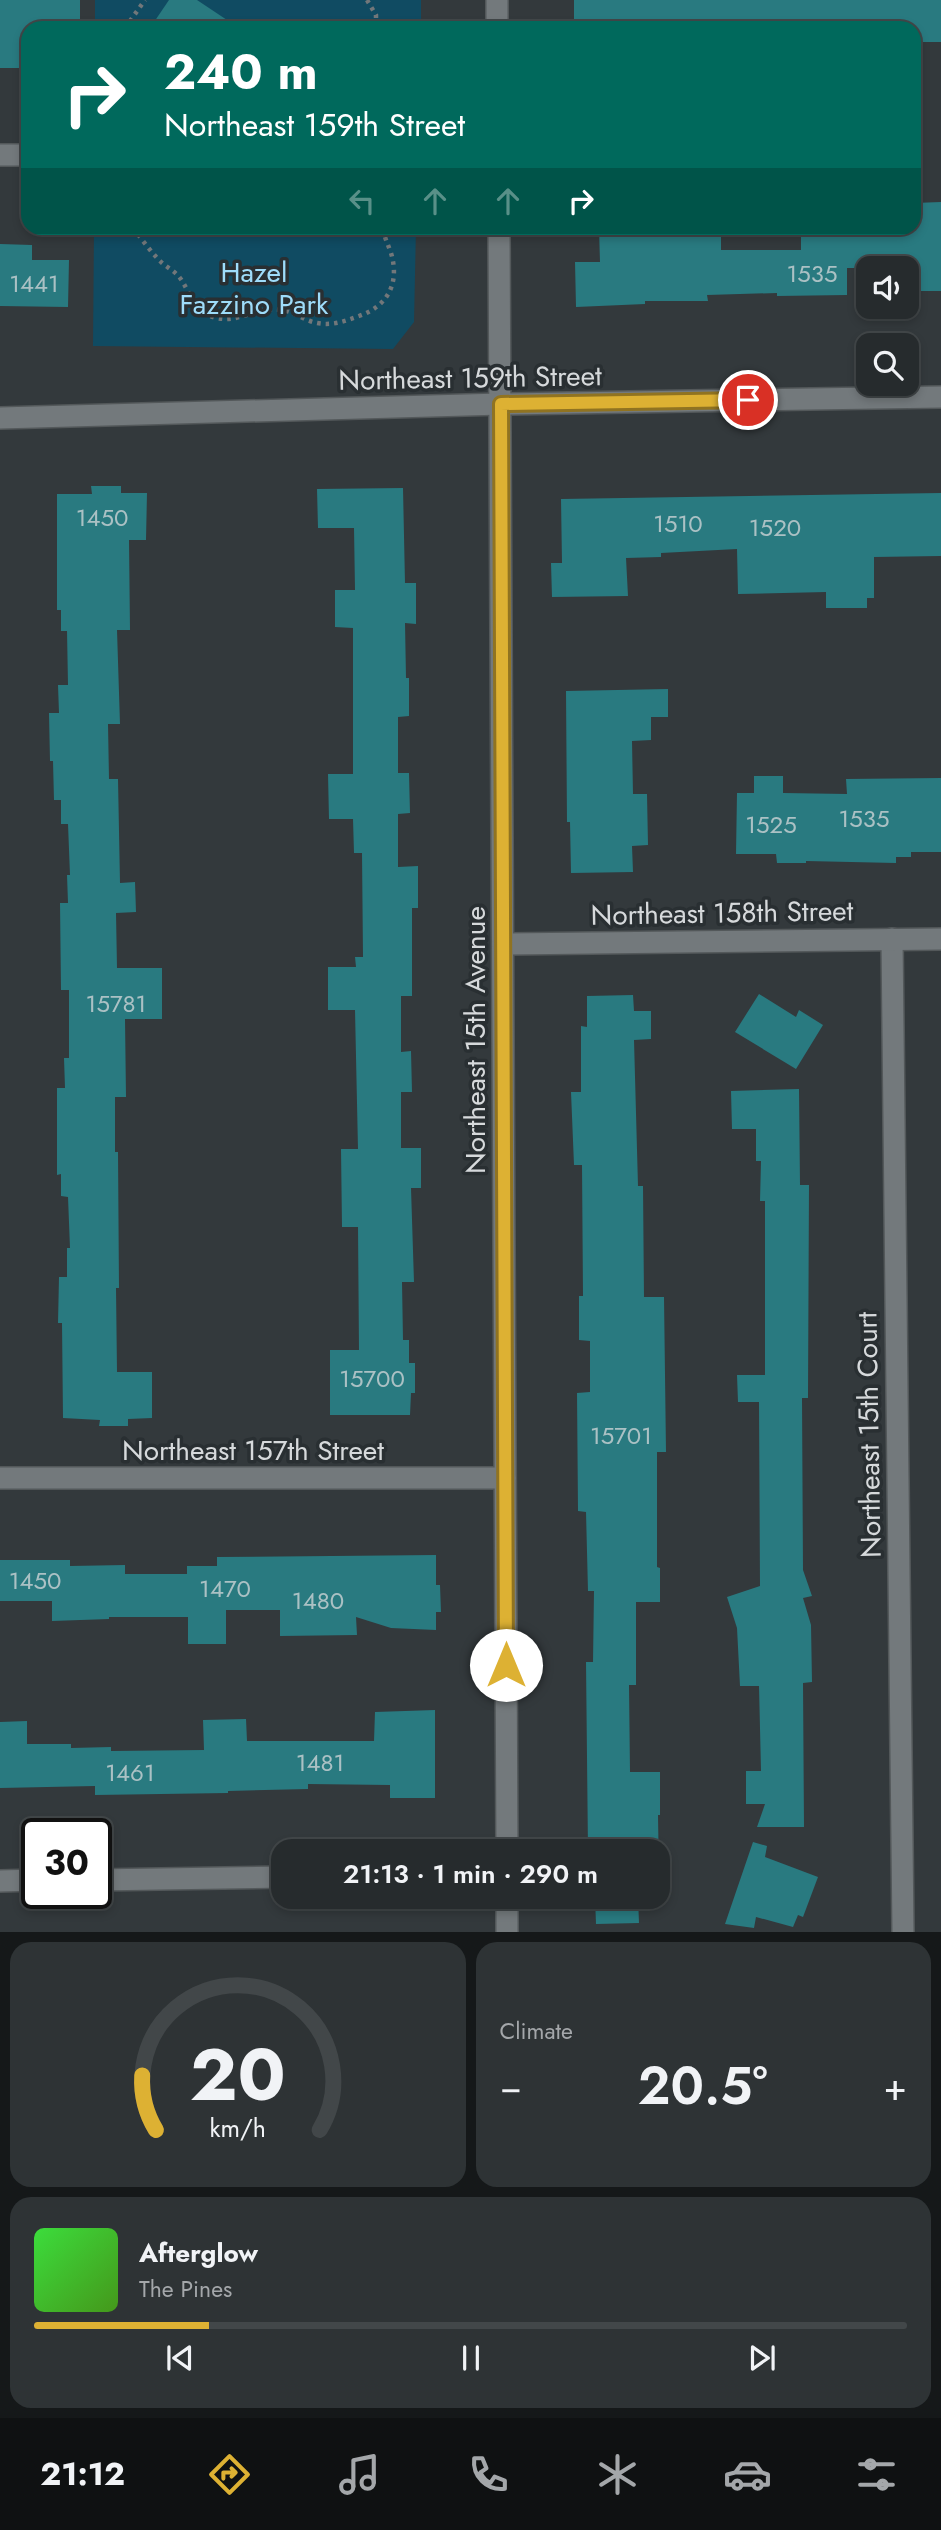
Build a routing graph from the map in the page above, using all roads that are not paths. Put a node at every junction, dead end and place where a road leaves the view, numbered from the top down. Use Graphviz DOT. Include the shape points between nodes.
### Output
graph roads {
  1 [pos="497,0"];
  2 [pos="497,21"];
  3 [pos="0,155"];
  4 [pos="21,155"];
  5 [pos="499,235"];
  6 [pos="941,397"];
  7 [pos="501,404"];
  8 [pos="0,418"];
  9 [pos="892,939"];
  10 [pos="941,939"];
  11 [pos="503,944"];
  12 [pos="0,1478"];
  13 [pos="505,1478"];
  14 [pos="507,1839"];
  15 [pos="271,1877"];
  16 [pos="21,1880"];
  17 [pos="112,1880"];
  18 [pos="0,1881"];
  19 [pos="507,1909"];
  20 [pos="507,1931"];
  21 [pos="903,1931"];
  1 -- 2 [label="street"];
  3 -- 4 [label="street"];
  5 -- 7 [label="street, Northeast 15th Avenue"];
  6 -- 7 [label="street, Northeast 159th Street"];
  7 -- 8 [label="street, Northeast 159th Street"];
  7 -- 11 [label="street, Northeast 15th Avenue"];
  9 -- 10 [label="street, Northeast 158th Street"];
  9 -- 11 [label="street, Northeast 158th Street"];
  9 -- 21 [label="street, Northeast 15th Court"];
  11 -- 13 [label="street, Northeast 15th Avenue"];
  12 -- 13 [label="street, Northeast 157th Street"];
  13 -- 14 [label="street, Northeast 15th Avenue"];
  15 -- 17 [label="street"];
  16 -- 18 [label="street"];
  19 -- 20 [label="street"];
}
